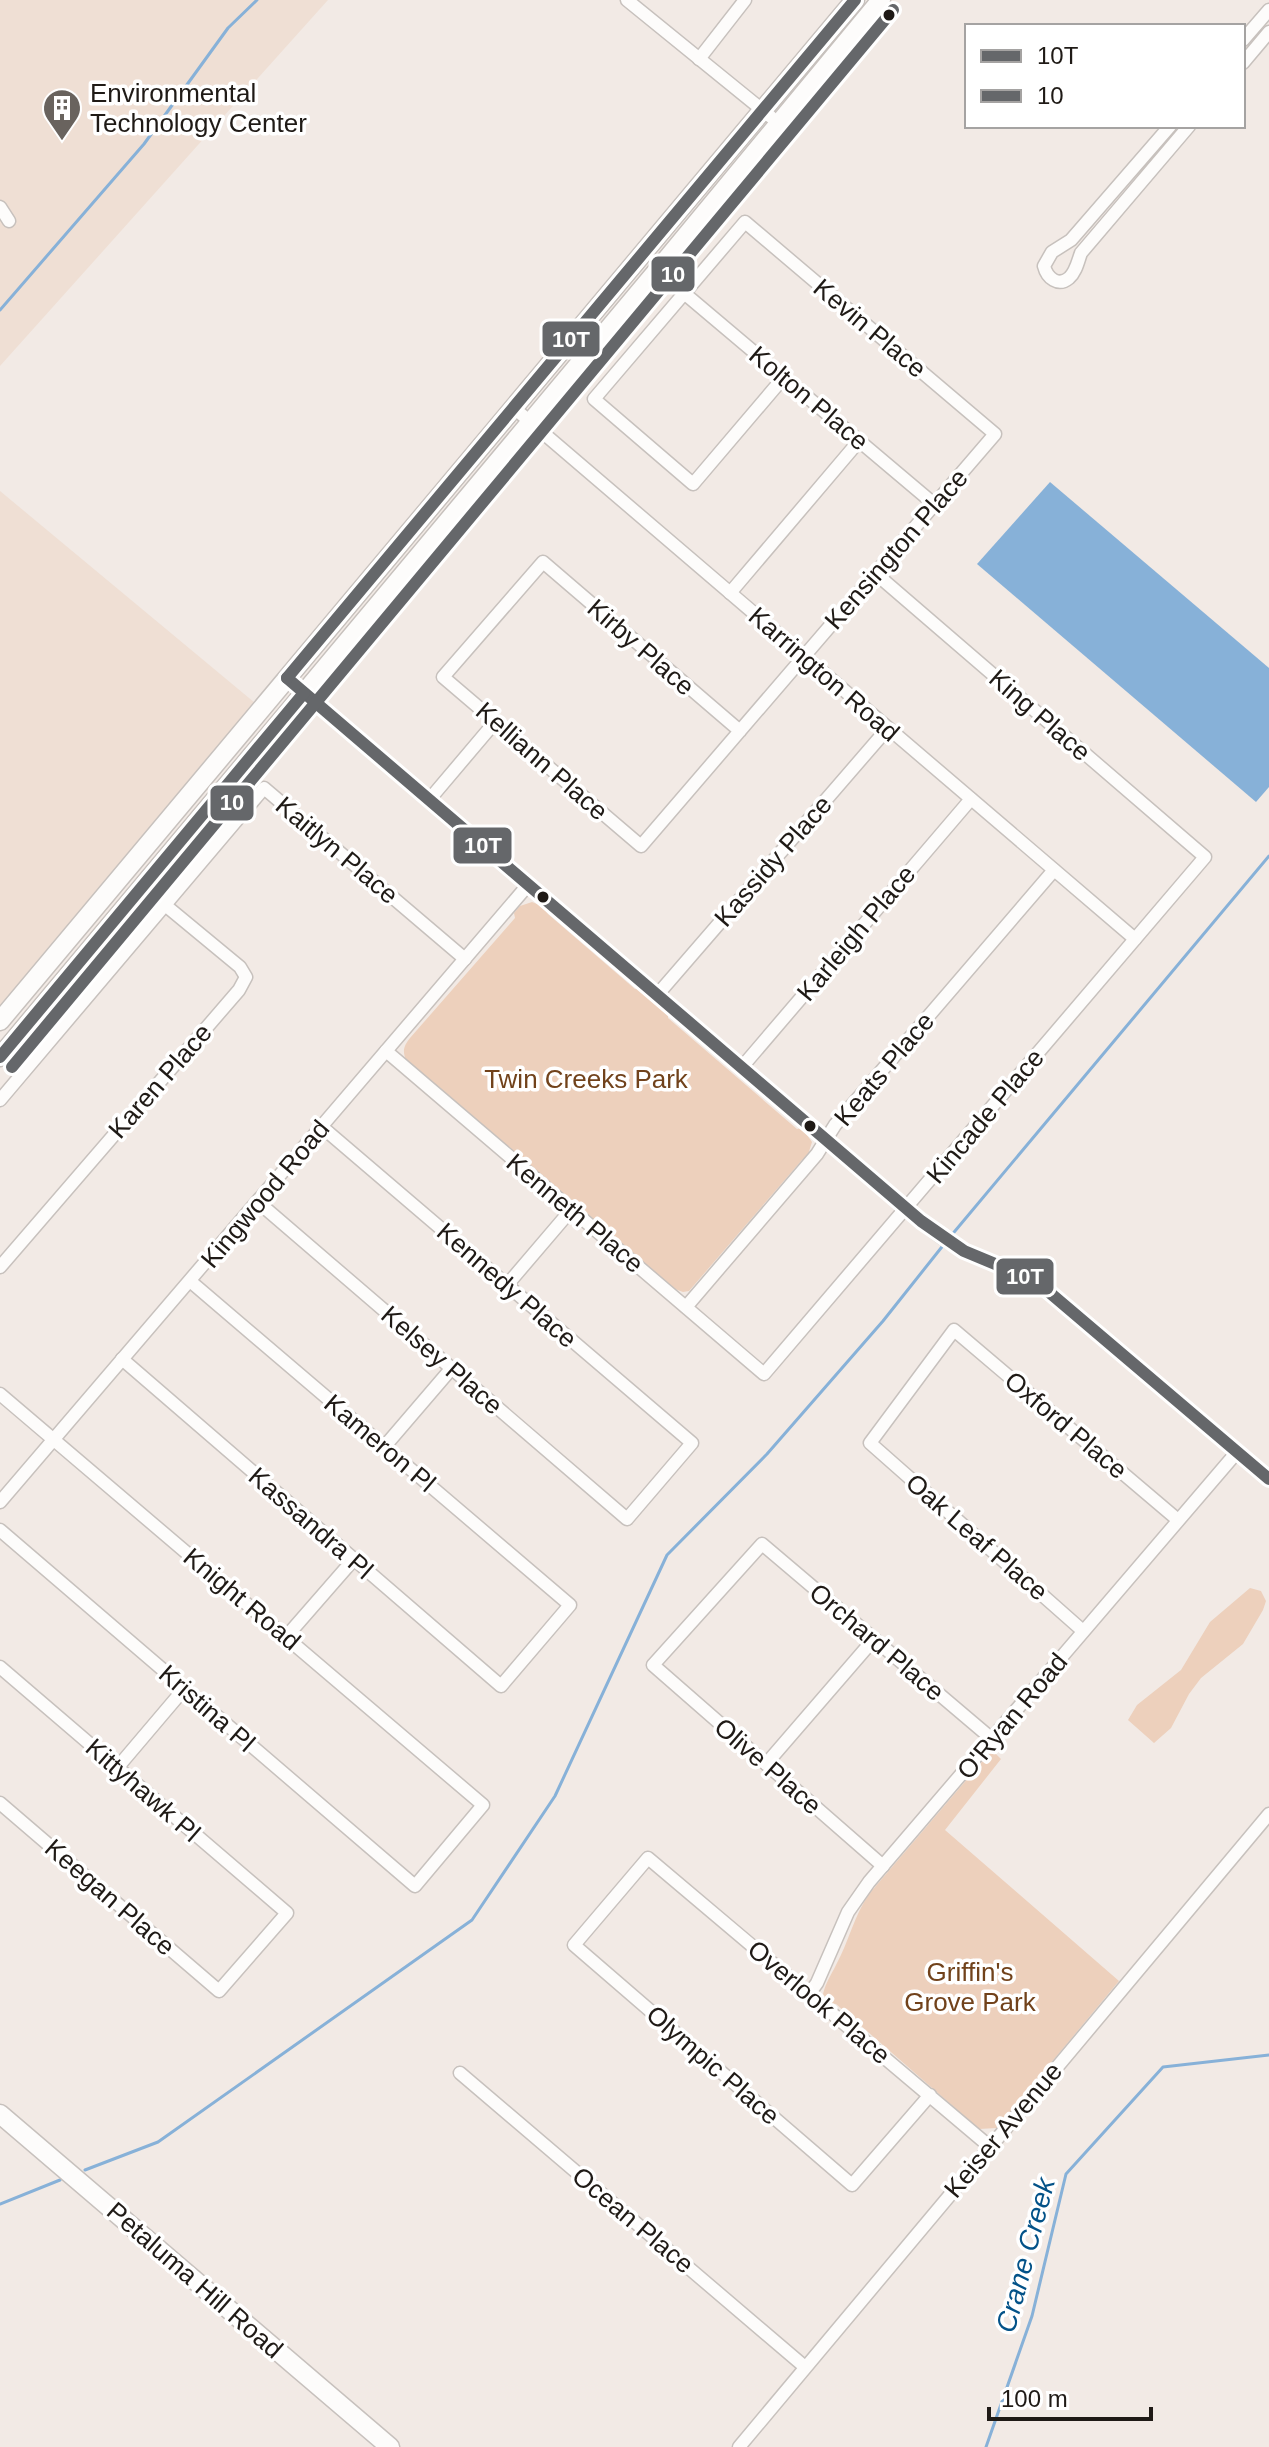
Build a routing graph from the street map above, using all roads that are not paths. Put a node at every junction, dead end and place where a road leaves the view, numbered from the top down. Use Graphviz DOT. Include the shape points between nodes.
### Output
graph roads {
  1 [pos="627,0"];
  2 [pos="745,0"];
  3 [pos="855,0"];
  4 [pos="881,0"];
  5 [pos="1269,10"];
  6 [pos="1269,32"];
  7 [pos="1245,38"];
  8 [pos="699,59"];
  9 [pos="1245,61"];
  10 [pos="767,114"];
  11 [pos="1168,128"];
  12 [pos="1187,128"];
  13 [pos="0,207"];
  14 [pos="9,221"];
  15 [pos="684,293"];
  16 [pos="784,377"];
  17 [pos="514,408"];
  18 [pos="531,423"];
  19 [pos="995,434"];
  20 [pos="859,441"];
  21 [pos="934,504"];
  22 [pos="543,562"];
  23 [pos="875,573"];
  24 [pos="730,593"];
  25 [pos="804,657"];
  26 [pos="287,678"];
  27 [pos="304,693"];
  28 [pos="495,722"];
  29 [pos="888,728"];
  30 [pos="740,731"];
  31 [pos="971,799"];
  32 [pos="429,800"];
  33 [pos="641,846"];
  34 [pos="1205,857"];
  35 [pos="1054,870"];
  36 [pos="528,885"];
  37 [pos="165,905"];
  38 [pos="1135,939"];
  39 [pos="465,959"];
  40 [pos="658,994"];
  41 [pos="0,1021"];
  42 [pos="386,1051"];
  43 [pos="0,1057"];
  44 [pos="742,1067"];
  45 [pos="0,1100"];
  46 [pos="322,1127"];
  47 [pos="825,1140"];
  48 [pos="258,1202"];
  49 [pos="906,1208"];
  50 [pos="571,1210"];
  51 [pos="3,1258"];
  52 [pos="190,1281"];
  53 [pos="507,1285"];
  54 [pos="686,1307"];
  55 [pos="122,1359"];
  56 [pos="451,1369"];
  57 [pos="764,1374"];
  58 [pos="0,1394"];
  59 [pos="54,1438"];
  60 [pos="870,1443"];
  61 [pos="385,1446"];
  62 [pos="1237,1452"];
  63 [pos="1269,1479"];
  64 [pos="0,1502"];
  65 [pos="627,1519"];
  66 [pos="1178,1520"];
  67 [pos="0,1530"];
  68 [pos="354,1559"];
  69 [pos="1083,1631"];
  70 [pos="286,1637"];
  71 [pos="874,1639"];
  72 [pos="653,1665"];
  73 [pos="0,1667"];
  74 [pos="501,1686"];
  75 [pos="184,1689"];
  76 [pos="992,1739"];
  77 [pos="766,1764"];
  78 [pos="117,1768"];
  79 [pos="0,1803"];
  80 [pos="1269,1814"];
  81 [pos="883,1866"];
  82 [pos="415,1886"];
  83 [pos="574,1945"];
  84 [pos="219,1991"];
  85 [pos="809,1994"];
  86 [pos="460,2073"];
  87 [pos="930,2095"];
  88 [pos="0,2114"];
  89 [pos="989,2146"];
  90 [pos="805,2367"];
  91 [pos="390,2447"];
  92 [pos="739,2447"];
  1 -- 8 [label="street"];
  2 -- 8 [label="street"];
  3 -- 10 [label="main road"];
  4 -- 18 [label="main road"];
  5 -- 7 [label="street"];
  6 -- 9 [label="street"];
  8 -- 10 [label="street"];
  10 -- 17 [label="main road"];
  11 -- 12 [label="street" via="1071,240 1048,257 1044,266 1050,278 1058,282 1072,275 1081,253"];
  13 -- 14 [label="street"];
  15 -- 16 [label="street, Kolton Place"];
  15 -- 16 [label="street" via="594,399 693,484"];
  15 -- 19 [label="street, Kevin Place" via="745,222"];
  16 -- 20 [label="street, Kolton Place"];
  17 -- 18 [label="street, Karrington Road"];
  17 -- 26 [label="main road"];
  18 -- 24 [label="street, Karrington Road"];
  18 -- 27 [label="main road"];
  19 -- 21 [label="street, Kensington Place"];
  20 -- 21 [label="street, Kolton Place"];
  20 -- 24 [label="street"];
  21 -- 23 [label="street, Kensington Place"];
  22 -- 28 [label="street, Kelliann Place" via="443,677"];
  22 -- 30 [label="street, Kirby Place"];
  23 -- 25 [label="street, Kensington Place"];
  23 -- 34 [label="street, King Place"];
  24 -- 25 [label="street, Karrington Road"];
  25 -- 29 [label="street, Karrington Road"];
  25 -- 30 [label="street, Kensington Place"];
  26 -- 27 [label="street"];
  26 -- 41 [label="main road"];
  27 -- 32 [label="street"];
  27 -- 43 [label="main road"];
  28 -- 32 [label="street"];
  28 -- 33 [label="street, Kelliann Place"];
  29 -- 31 [label="street, Karrington Road"];
  29 -- 40 [label="street, Kassidy Place"];
  30 -- 33 [label="street, Kensington Place"];
  31 -- 35 [label="street, Karrington Road"];
  31 -- 44 [label="street, Karleigh Place"];
  32 -- 36 [label="street"];
  34 -- 38 [label="street, Kincade Place"];
  35 -- 38 [label="street, Karrington Road"];
  35 -- 47 [label="street, Keats Place"];
  36 -- 39 [label="street, Kingwood Road"];
  36 -- 40 [label="street"];
  37 -- 39 [label="street, Kaitlyn Place" via="264,788"];
  37 -- 45 [label="street, Kaitlyn Place"];
  37 -- 51 [label="street, Karen Place" via="246,977"];
  38 -- 49 [label="street, Kincade Place"];
  39 -- 42 [label="street, Kingwood Road"];
  40 -- 44 [label="street"];
  42 -- 46 [label="street, Kingwood Road"];
  42 -- 50 [label="street, Kenneth Place"];
  44 -- 47 [label="street"];
  46 -- 48 [label="street, Kingwood Road"];
  46 -- 53 [label="street, Kennedy Place"];
  47 -- 49 [label="street"];
  47 -- 54 [label="street, Keats Place"];
  48 -- 52 [label="street, Kingwood Road"];
  48 -- 56 [label="street, Kelsey Place"];
  49 -- 57 [label="street, Kincade Place"];
  49 -- 62 [label="street" via="969,1253 1036,1281"];
  50 -- 53 [label="street"];
  50 -- 54 [label="street, Kenneth Place"];
  52 -- 55 [label="street, Kingwood Road"];
  52 -- 61 [label="street, Kameron Pl"];
  53 -- 65 [label="street, Kennedy Place" via="692,1443"];
  54 -- 57 [label="street, Kenneth Place"];
  55 -- 59 [label="street, Kingwood Road"];
  55 -- 68 [label="street, Kassandra Pl"];
  56 -- 61 [label="street"];
  56 -- 65 [label="street, Kelsey Place"];
  58 -- 59 [label="street, Knight Road"];
  59 -- 64 [label="street, Kingwood Road"];
  59 -- 70 [label="street, Knight Road"];
  60 -- 66 [label="street, Oxford Place" via="954,1330"];
  60 -- 69 [label="street, Oak Leaf Place"];
  61 -- 74 [label="street, Kameron Pl" via="570,1605"];
  62 -- 63 [label="street"];
  62 -- 66 [label="street, O'Ryan Road"];
  66 -- 69 [label="street, O'Ryan Road"];
  67 -- 75 [label="street, Kristina Pl"];
  68 -- 70 [label="street"];
  68 -- 74 [label="street, Kassandra Pl"];
  69 -- 76 [label="street, O'Ryan Road"];
  70 -- 82 [label="street, Knight Road" via="483,1805"];
  71 -- 72 [label="street, Orchard Place" via="762,1544"];
  71 -- 76 [label="street, Orchard Place"];
  71 -- 77 [label="street"];
  72 -- 77 [label="street, Olive Place"];
  73 -- 78 [label="street, Kittyhawk Pl"];
  75 -- 78 [label="street"];
  75 -- 82 [label="street, Kristina Pl"];
  76 -- 81 [label="street, O'Ryan Road"];
  77 -- 81 [label="street, Olive Place"];
  78 -- 84 [label="street, Kittyhawk Pl" via="287,1913"];
  79 -- 84 [label="street, Keegan Place"];
  80 -- 89 [label="street, Keiser Avenue"];
  81 -- 85 [label="street, O'Ryan Road" via="848,1912"];
  83 -- 85 [label="street, Overlook Place" via="648,1858"];
  83 -- 87 [label="street, Olympic Place" via="852,2185"];
  85 -- 87 [label="street, Overlook Place"];
  86 -- 90 [label="street, Ocean Place"];
  87 -- 89 [label="street, Overlook Place"];
  88 -- 91 [label="main road, Petaluma Hill Road"];
  89 -- 90 [label="street, Keiser Avenue"];
  90 -- 92 [label="street, Keiser Avenue"];
}
